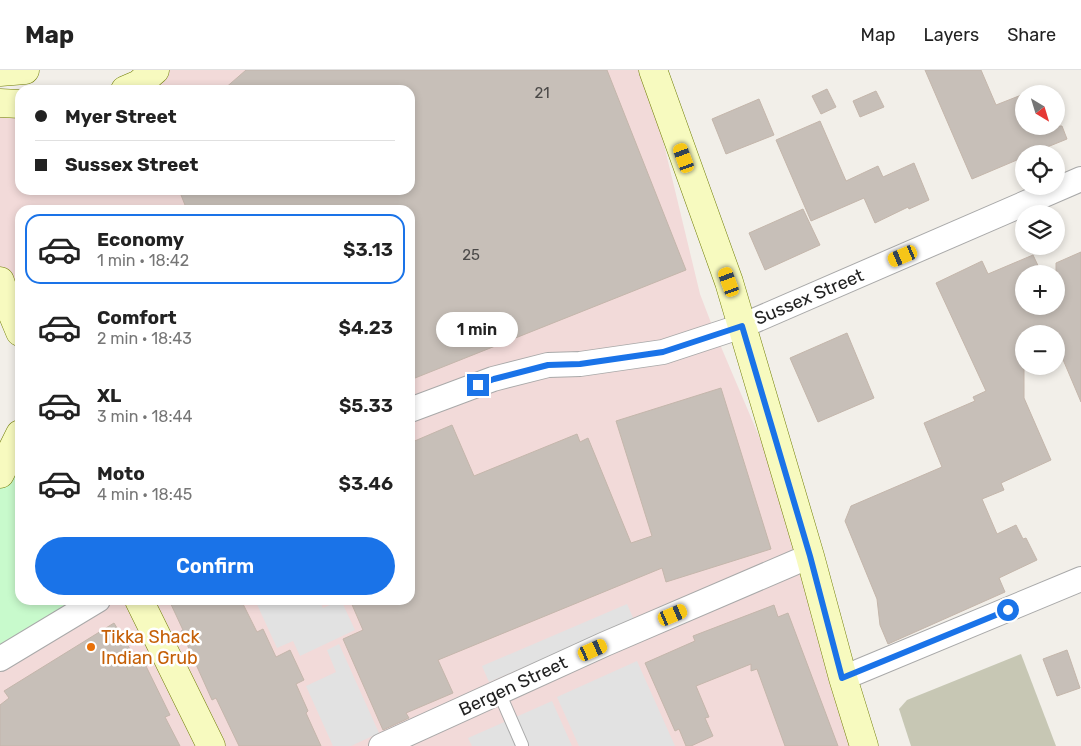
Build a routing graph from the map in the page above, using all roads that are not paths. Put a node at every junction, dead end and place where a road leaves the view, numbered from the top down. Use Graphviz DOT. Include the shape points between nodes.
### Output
graph roads {
  1 [pos="25,70"];
  2 [pos="155,70"];
  3 [pos="653,70"];
  4 [pos="0,72"];
  5 [pos="137,85"];
  6 [pos="0,103"];
  7 [pos="15,104"];
  8 [pos="1081,178"];
  9 [pos="2,289"];
  10 [pos="15,320"];
  11 [pos="742,326"];
  12 [pos="415,408"];
  13 [pos="15,444"];
  14 [pos="15,465"];
  15 [pos="0,474"];
  16 [pos="810,556"];
  17 [pos="1081,579"];
  18 [pos="90,605"];
  19 [pos="141,605"];
  20 [pos="0,658"];
  21 [pos="842,678"];
  22 [pos="499,692"];
  23 [pos="211,746"];
  24 [pos="381,746"];
  25 [pos="522,746"];
  26 [pos="864,746"];
  1 -- 4 [label="street"];
  2 -- 5 [label="street"];
  3 -- 11 [label="street"];
  6 -- 7 [label="street"];
  8 -- 11 [label="street, Sussex Street"];
  9 -- 10 [label="street"];
  11 -- 12 [label="street, Sussex Street" via="663,352 580,364 548,365 494,379"];
  11 -- 16 [label="street"];
  13 -- 15 [label="street"];
  14 -- 15 [label="street"];
  16 -- 21 [label="street"];
  16 -- 22 [label="street, Bergen Street"];
  17 -- 21 [label="street"];
  18 -- 20 [label="street"];
  19 -- 23 [label="street"];
  21 -- 26 [label="street"];
  22 -- 24 [label="street, Bergen Street"];
  22 -- 25 [label="lane"];
}
